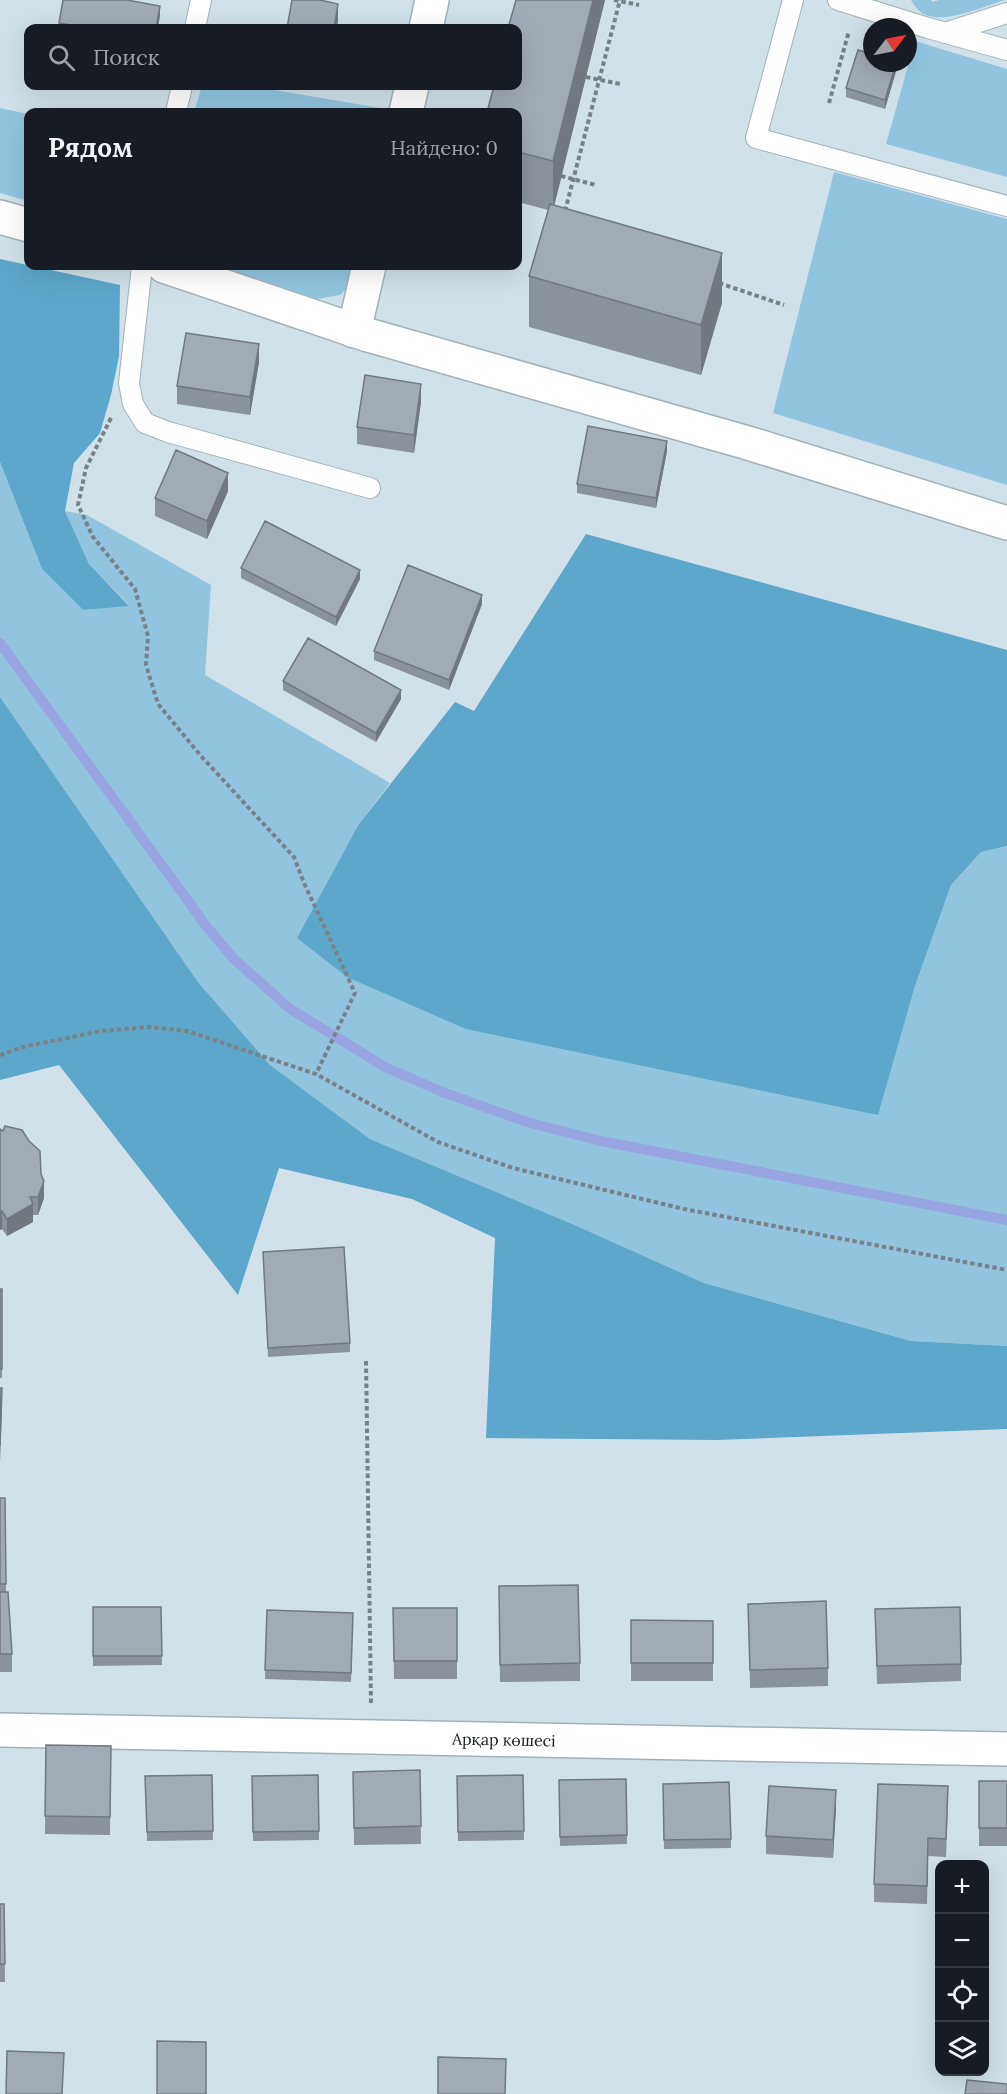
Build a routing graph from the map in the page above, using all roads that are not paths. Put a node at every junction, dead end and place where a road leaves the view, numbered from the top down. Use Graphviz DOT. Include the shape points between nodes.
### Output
graph roads {
  1 [pos="201,0"];
  2 [pos="432,0"];
  3 [pos="793,0"];
  4 [pos="893,0"];
  5 [pos="851,2"];
  6 [pos="1007,13"];
  7 [pos="196,24"];
  8 [pos="427,24"];
  9 [pos="936,30"];
  10 [pos="1007,50"];
  11 [pos="181,90"];
  12 [pos="411,90"];
  13 [pos="177,108"];
  14 [pos="407,108"];
  15 [pos="1007,206"];
  16 [pos="0,218"];
  17 [pos="24,224"];
  18 [pos="142,270"];
  19 [pos="176,270"];
  20 [pos="368,270"];
  21 [pos="354,331"];
  22 [pos="370,488"];
  23 [pos="1007,523"];
  24 [pos="0,1730"];
  25 [pos="1007,1749"];
  1 -- 7 [label="lane"];
  2 -- 8 [label="street"];
  3 -- 15 [label="lane" via="756,138"];
  4 -- 9 [label="lane" via="902,16"];
  5 -- 9 [label="lane"];
  6 -- 9 [label="lane"];
  9 -- 10 [label="lane"];
  11 -- 13 [label="lane"];
  12 -- 14 [label="street"];
  16 -- 17 [label="street"];
  18 -- 22 [label="lane" via="129,383 133,404 145,423"];
  19 -- 21 [label="street"];
  20 -- 21 [label="street"];
  21 -- 23 [label="street" via="748,443"];
  24 -- 25 [label="street, Арқар көшесі"];
}
